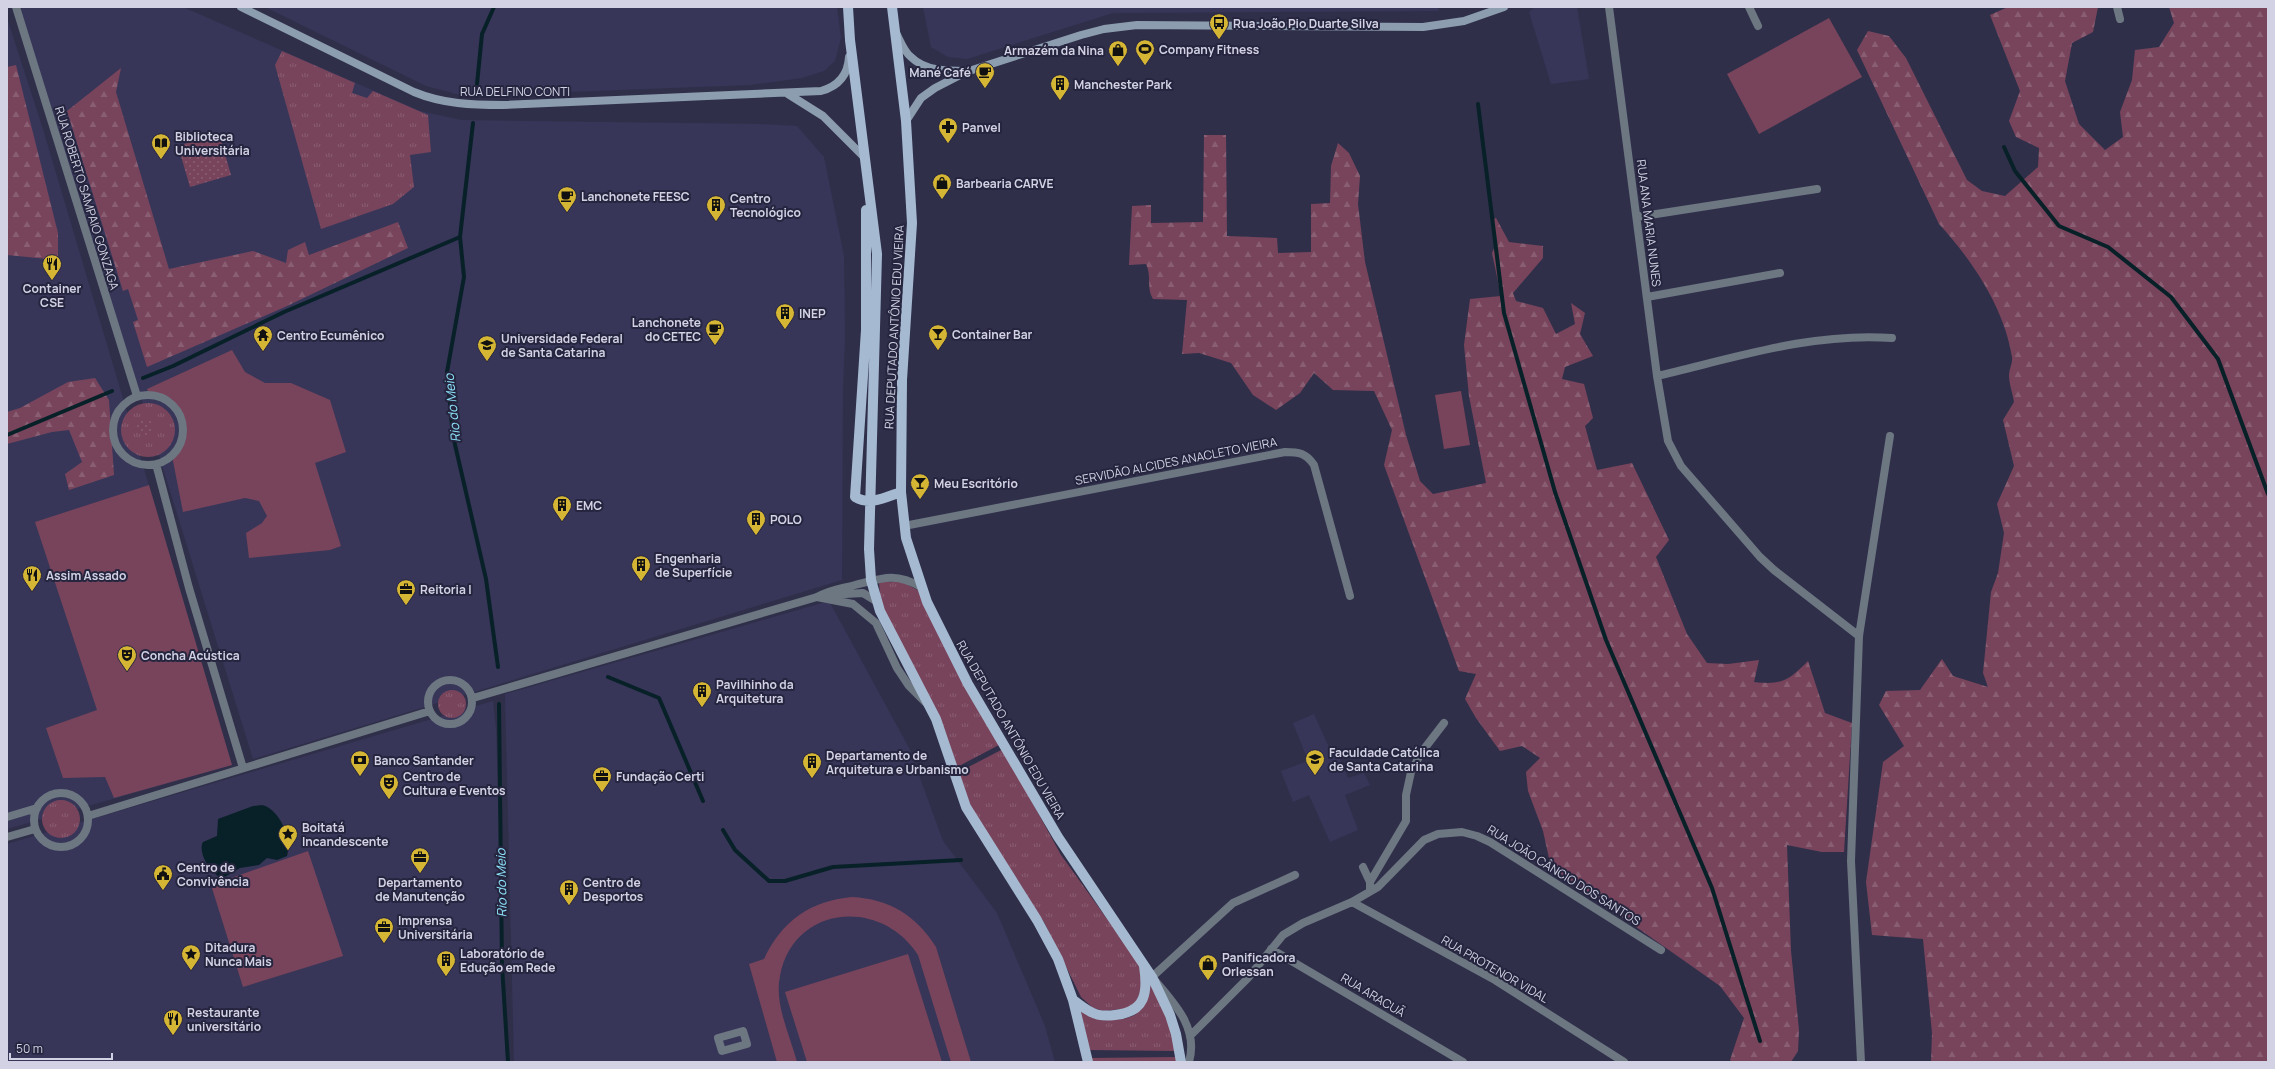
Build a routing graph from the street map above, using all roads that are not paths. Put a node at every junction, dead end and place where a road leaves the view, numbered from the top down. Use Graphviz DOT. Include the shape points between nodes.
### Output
graph roads {
  1 [pos="16,7"];
  2 [pos="241,7"];
  3 [pos="848,7"];
  4 [pos="892,7"];
  5 [pos="1609,7"];
  6 [pos="1749,7"];
  7 [pos="2117,7"];
  8 [pos="1500,8"];
  9 [pos="2120,19"];
  10 [pos="1758,26"];
  11 [pos="896,32"];
  12 [pos="850,40"];
  13 [pos="966,72"];
  14 [pos="788,94"];
  15 [pos="906,121"];
  16 [pos="864,157"];
  17 [pos="866,174"];
  18 [pos="1817,189"];
  19 [pos="1637,217"];
  20 [pos="1780,273"];
  21 [pos="1647,298"];
  22 [pos="1892,338"];
  23 [pos="1657,376"];
  24 [pos="137,396"];
  25 [pos="1890,436"];
  26 [pos="156,464"];
  27 [pos="901,492"];
  28 [pos="870,502"];
  29 [pos="904,526"];
  30 [pos="871,580"];
  31 [pos="921,587"];
  32 [pos="817,596"];
  33 [pos="1350,596"];
  34 [pos="876,600"];
  35 [pos="1859,636"];
  36 [pos="473,698"];
  37 [pos="929,705"];
  38 [pos="430,711"];
  39 [pos="1444,723"];
  40 [pos="243,768"];
  41 [pos="38,808"];
  42 [pos="88,816"];
  43 [pos="7,817"];
  44 [pos="35,829"];
  45 [pos="7,837"];
  46 [pos="1363,867"];
  47 [pos="1295,874"];
  48 [pos="1370,882"];
  49 [pos="1370,891"];
  50 [pos="1352,902"];
  51 [pos="1272,949"];
  52 [pos="1661,950"];
  53 [pos="1144,963"];
  54 [pos="1152,977"];
  55 [pos="1074,1000"];
  56 [pos="1191,1035"];
  57 [pos="1088,1062"];
  58 [pos="1181,1062"];
  59 [pos="1189,1062"];
  60 [pos="1463,1062"];
  61 [pos="1624,1062"];
  62 [pos="1861,1062"];
  1 -- 24 [label="street, RUA ROBERTO SAMPAIO GONZAGA"];
  2 -- 14 [label="main road, RUA DELFINO CONTI" via="414,92 426,97 463,104"];
  3 -- 12 [label="main road"];
  4 -- 11 [label="main road, RUA DEPUTADO ANTÔNIO EDU VIEIRA"];
  5 -- 19 [label="street, RUA ANA MARIA NUNES"];
  6 -- 10 [label="street"];
  7 -- 9 [label="street"];
  8 -- 13 [label="main road" via="1464,22 1404,28 1309,25 1118,27 1081,35"];
  11 -- 13 [label="main road" via="910,57 917,62 943,71"];
  11 -- 15 [label="main road, RUA DEPUTADO ANTÔNIO EDU VIEIRA"];
  12 -- 14 [label="main road, RUA DELFINO CONTI" via="848,66 841,81 821,91"];
  12 -- 16 [label="main road"];
  13 -- 15 [label="main road" via="921,98"];
  14 -- 16 [label="main road" via="823,116"];
  15 -- 27 [label="main road, RUA DEPUTADO ANTÔNIO EDU VIEIRA" via="912,223 902,380"];
  16 -- 17 [label="main road"];
  17 -- 28 [label="main road" via="877,254"];
  17 -- 28 [label="main road" via="866,330 855,497"];
  18 -- 19 [label="street"];
  19 -- 21 [label="street, RUA ANA MARIA NUNES"];
  20 -- 21 [label="street"];
  21 -- 23 [label="street, RUA ANA MARIA NUNES"];
  22 -- 23 [label="street" via="1830,338 1792,344"];
  23 -- 35 [label="street, RUA ANA MARIA NUNES" via="1668,441 1681,466 1760,557"];
  24 -- 26 [label="street" via="119,409 112,430 114,441 127,458 137,463"];
  24 -- 26 [label="street" via="149,394 162,397 180,414 184,428 181,443 172,456"];
  25 -- 35 [label="street"];
  26 -- 40 [label="street" via="189,588"];
  27 -- 28 [label="main road"];
  27 -- 29 [label="main road, RUA DEPUTADO ANTÔNIO EDU VIEIRA"];
  28 -- 30 [label="main road"];
  29 -- 31 [label="main road, RUA DEPUTADO ANTÔNIO EDU VIEIRA"];
  29 -- 33 [label="street, SERVIDÃO ALCIDES ANACLETO VIEIRA" via="1286,452 1298,452 1308,456 1314,465"];
  30 -- 31 [label="street" via="901,578"];
  30 -- 32 [label="street" via="854,586 835,588"];
  30 -- 34 [label="main road"];
  31 -- 53 [label="main road, RUA DEPUTADO ANTÔNIO EDU VIEIRA" via="968,684 1058,837"];
  32 -- 34 [label="street" via="845,592 863,593"];
  32 -- 36 [label="street"];
  32 -- 37 [label="street" via="853,604 876,623 897,668 909,686"];
  34 -- 37 [label="main road"];
  35 -- 62 [label="street" via="1851,861"];
  36 -- 38 [label="street" via="470,712 460,722 446,724 434,717"];
  36 -- 38 [label="street" via="470,690 457,680 449,679 440,682 429,694"];
  37 -- 55 [label="main road" via="943,734 966,807 1047,937"];
  38 -- 40 [label="street"];
  39 -- 48 [label="street" via="1421,753 1411,772 1406,794 1406,821"];
  40 -- 42 [label="street"];
  41 -- 42 [label="street" via="46,798 61,793 79,800"];
  41 -- 43 [label="street"];
  41 -- 44 [label="street" via="34,818"];
  42 -- 44 [label="street" via="86,832 67,847 51,845 39,836"];
  44 -- 45 [label="street"];
  46 -- 48 [label="street"];
  47 -- 54 [label="street" via="1233,903"];
  48 -- 49 [label="street"];
  49 -- 50 [label="street, RUA JOÃO CÂNCIO DOS SANTOS"];
  49 -- 52 [label="street, RUA JOÃO CÂNCIO DOS SANTOS" via="1378,887 1424,840 1438,834 1462,832 1477,836 1507,852"];
  50 -- 51 [label="street, RUA JOÃO CÂNCIO DOS SANTOS" via="1292,928"];
  50 -- 61 [label="street, RUA PROTENOR VIDAL" via="1495,980"];
  51 -- 56 [label="street, RUA JOÃO CÂNCIO DOS SANTOS" via="1248,978"];
  51 -- 60 [label="street, RUA ARACUÃ"];
  53 -- 54 [label="main road, RUA DEPUTADO ANTÔNIO EDU VIEIRA"];
  53 -- 55 [label="main road" via="1147,985 1142,1002 1133,1011 1106,1016 1092,1013"];
  54 -- 56 [label="street" via="1180,1011"];
  54 -- 58 [label="main road, RUA DEPUTADO ANTÔNIO EDU VIEIRA" via="1170,1015"];
  55 -- 57 [label="main road"];
  56 -- 59 [label="street" via="1192,1054"];
}
